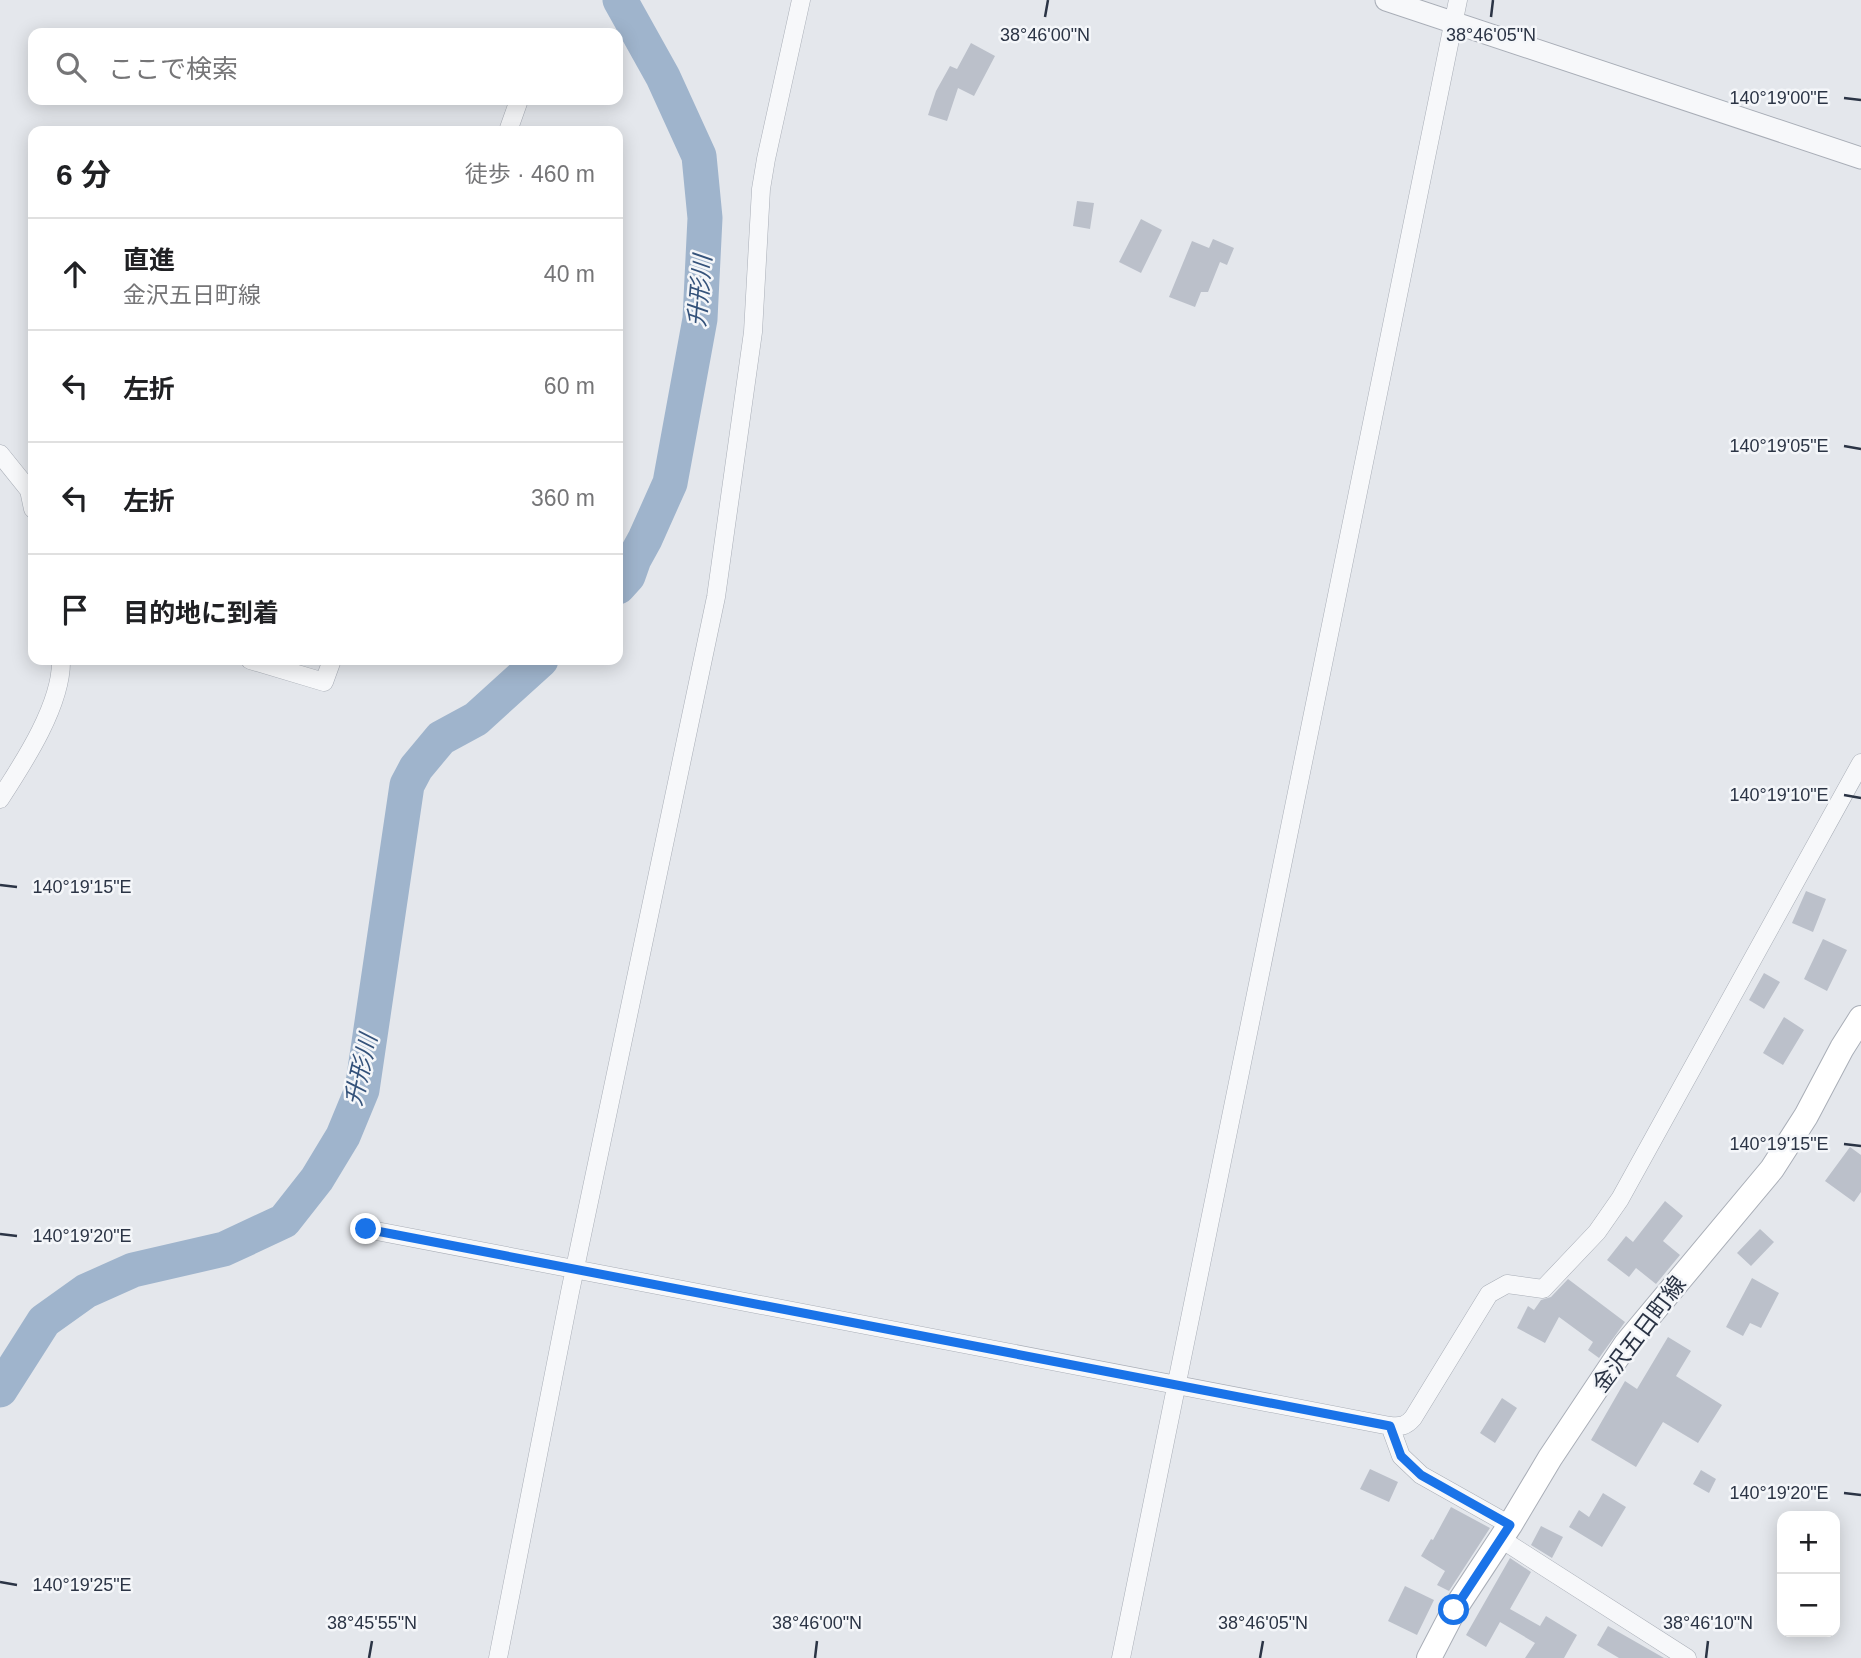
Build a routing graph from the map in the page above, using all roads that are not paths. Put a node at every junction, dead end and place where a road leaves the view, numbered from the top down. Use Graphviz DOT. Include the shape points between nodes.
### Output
graph roads {
  1 [pos="801,0"];
  2 [pos="1386,0"];
  3 [pos="1458,0"];
  4 [pos="1453,22"];
  5 [pos="517,105"];
  6 [pos="510,126"];
  7 [pos="1861,158"];
  8 [pos="0,454"];
  9 [pos="28,489"];
  10 [pos="60,665"];
  11 [pos="267,665"];
  12 [pos="330,665"];
  13 [pos="1861,763"];
  14 [pos="0,799"];
  15 [pos="1861,1018"];
  16 [pos="366,1229"];
  17 [pos="575,1270"];
  18 [pos="1177,1385"];
  19 [pos="1390,1426"];
  20 [pos="1505,1532"];
  21 [pos="498,1658"];
  22 [pos="1121,1658"];
  23 [pos="1429,1658"];
  24 [pos="1687,1658"];
  1 -- 17 [label="street" via="761,189 753,332 716,597"];
  2 -- 4 [label="street"];
  3 -- 4 [label="street"];
  4 -- 7 [label="street"];
  4 -- 18 [label="street"];
  5 -- 6 [label="street"];
  8 -- 9 [label="street"];
  10 -- 14 [label="street" via="52,708"];
  11 -- 12 [label="street" via="324,682"];
  13 -- 19 [label="street" via="1620,1199 1597,1232 1543,1289 1507,1284 1489,1294 1413,1418 1407,1425"];
  15 -- 20 [label="main road, 金沢五日町線" via="1772,1169 1626,1344"];
  16 -- 17 [label="street"];
  17 -- 18 [label="street"];
  17 -- 21 [label="street"];
  18 -- 19 [label="street"];
  18 -- 22 [label="street"];
  19 -- 20 [label="street" via="1401,1456 1421,1475"];
  20 -- 23 [label="main road, 金沢五日町線"];
  20 -- 24 [label="street"];
}
